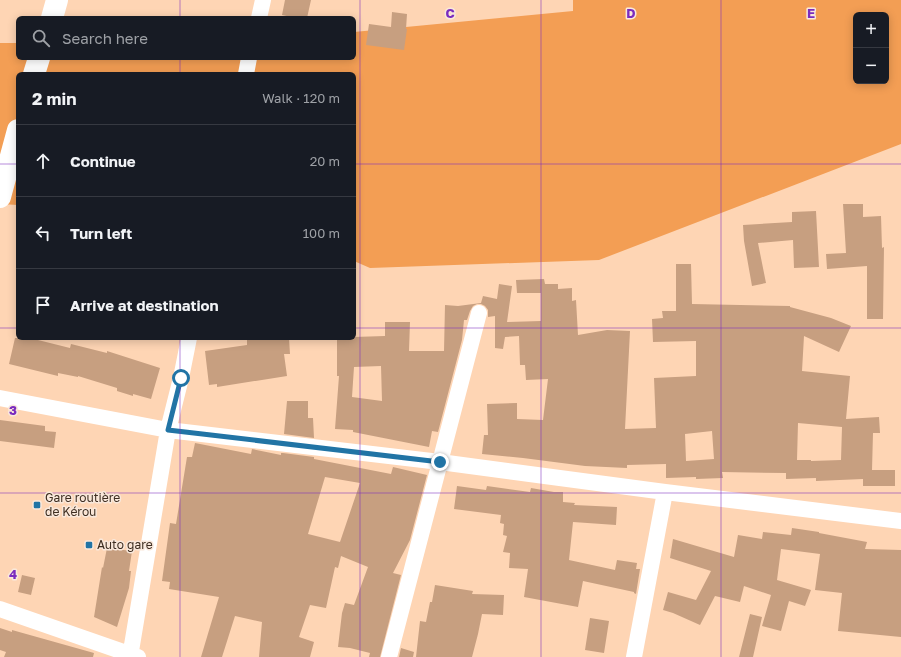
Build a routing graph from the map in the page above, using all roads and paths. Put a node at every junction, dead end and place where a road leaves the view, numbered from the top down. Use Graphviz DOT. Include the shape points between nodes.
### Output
graph roads {
  1 [pos="263,0"];
  2 [pos="259,16"];
  3 [pos="38,60"];
  4 [pos="249,60"];
  5 [pos="35,72"];
  6 [pos="246,72"];
  7 [pos="16,137"];
  8 [pos="0,197"];
  9 [pos="479,313"];
  10 [pos="189,340"];
  11 [pos="0,398"];
  12 [pos="168,430"];
  13 [pos="440,462"];
  14 [pos="665,492"];
  15 [pos="901,520"];
  16 [pos="0,609"];
  17 [pos="133,656"];
  18 [pos="389,657"];
  19 [pos="634,657"];
  1 -- 2 [label="street"];
  3 -- 5 [label="main road"];
  4 -- 6 [label="street"];
  7 -- 8 [label="main road"];
  9 -- 13 [label="street"];
  10 -- 12 [label="street"];
  11 -- 12 [label="street"];
  12 -- 13 [label="street"];
  12 -- 17 [label="street"];
  13 -- 14 [label="street"];
  13 -- 18 [label="street"];
  14 -- 15 [label="street"];
  14 -- 19 [label="street"];
  16 -- 17 [label="street"];
}
